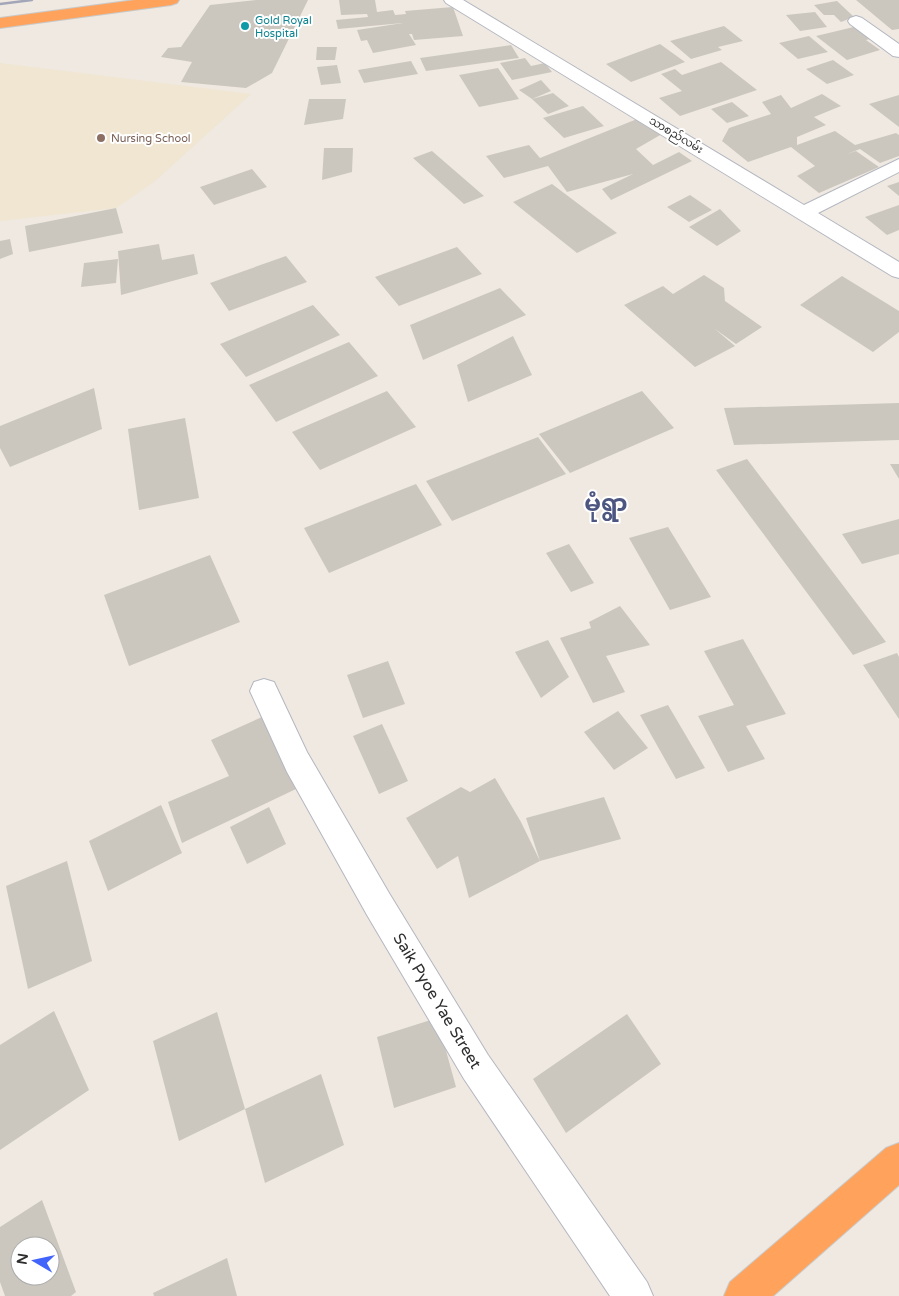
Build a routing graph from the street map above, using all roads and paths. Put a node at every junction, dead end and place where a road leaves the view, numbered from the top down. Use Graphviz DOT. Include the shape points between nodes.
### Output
graph roads {
  1 [pos="171,0"];
  2 [pos="452,0"];
  3 [pos="856,21"];
  4 [pos="0,23"];
  5 [pos="899,52"];
  6 [pos="899,165"];
  7 [pos="804,213"];
  8 [pos="899,271"];
  9 [pos="264,691"];
  10 [pos="899,1162"];
  11 [pos="634,1296"];
  12 [pos="744,1296"];
  1 -- 4 [label="highway"];
  2 -- 7 [label="street, သာစည်လမ်း"];
  3 -- 5 [label="street"];
  6 -- 7 [label="street"];
  7 -- 8 [label="street, သာစည်လမ်း"];
  9 -- 11 [label="street, Saik Pyoe Yae Street" via="302,771 471,1058"];
  10 -- 12 [label="highway"];
}
